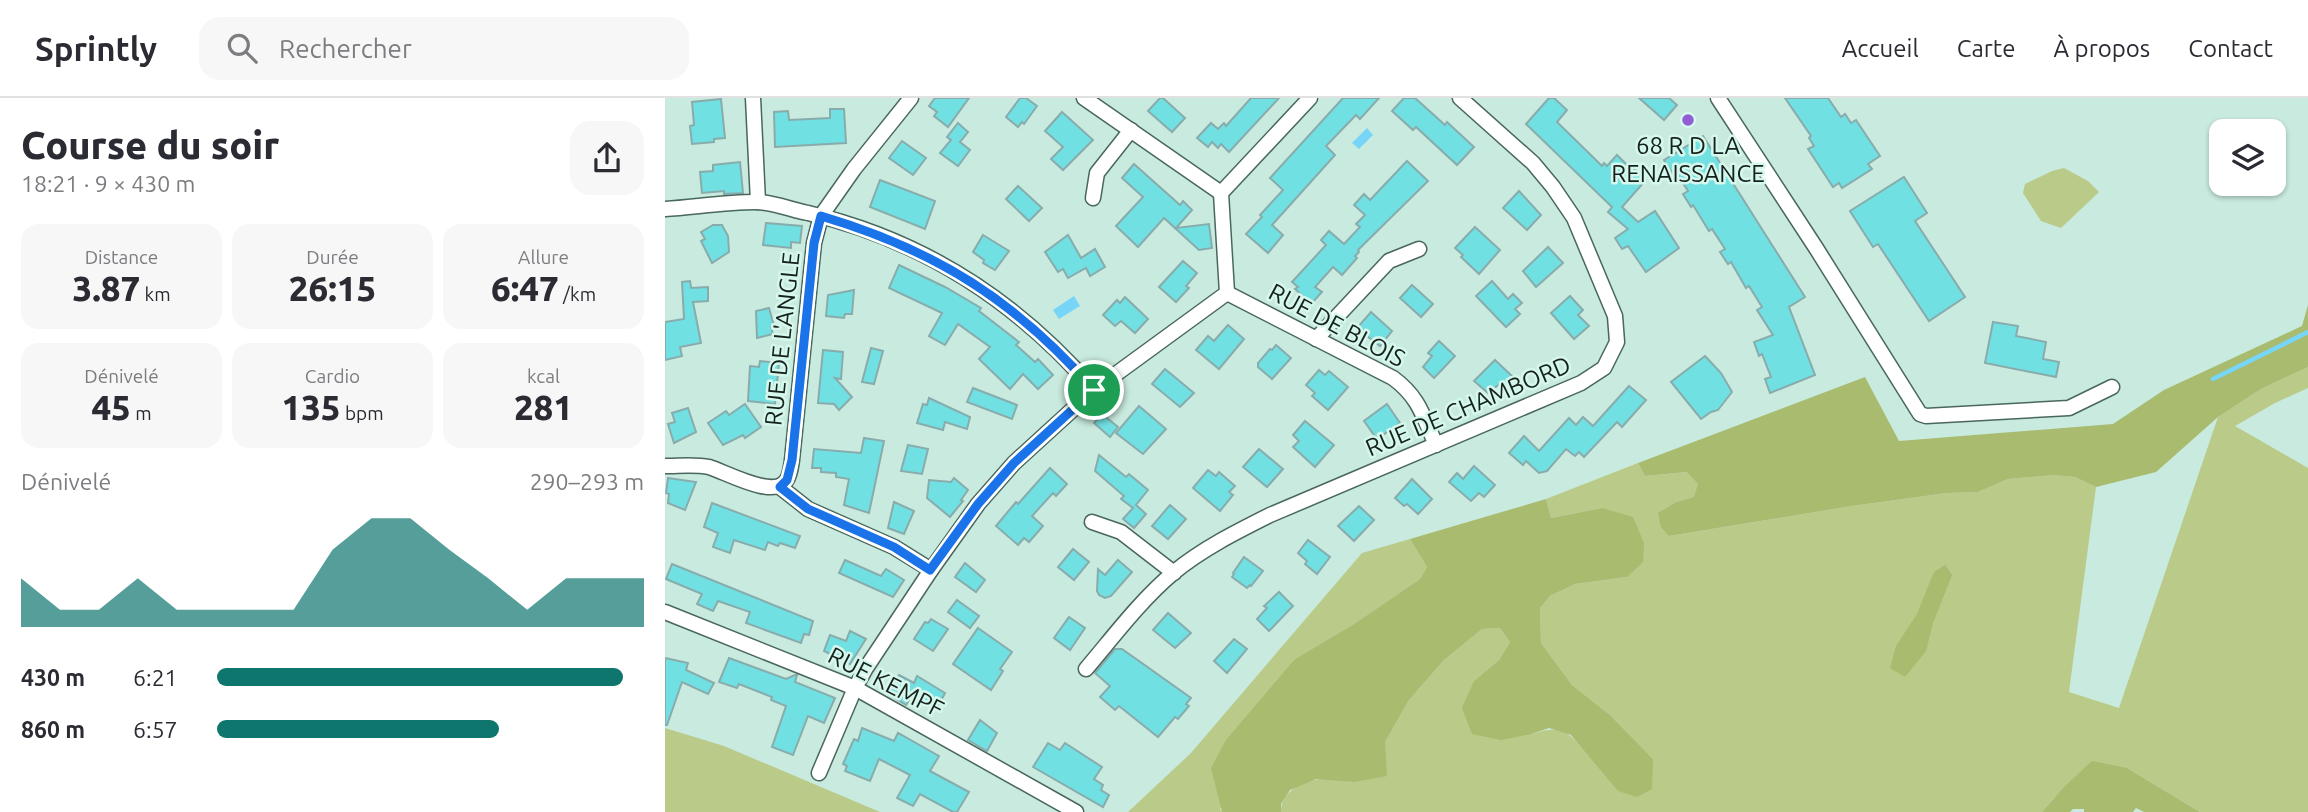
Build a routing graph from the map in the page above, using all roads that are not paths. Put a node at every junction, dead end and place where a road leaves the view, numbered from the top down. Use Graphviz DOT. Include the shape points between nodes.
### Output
graph roads {
  1 [pos="753,98"];
  2 [pos="911,98"];
  3 [pos="1084,98"];
  4 [pos="1310,98"];
  5 [pos="1460,98"];
  6 [pos="1718,98"];
  7 [pos="1131,130"];
  8 [pos="1221,193"];
  9 [pos="1093,198"];
  10 [pos="758,202"];
  11 [pos="665,209"];
  12 [pos="821,216"];
  13 [pos="1419,249"];
  14 [pos="1227,293"];
  15 [pos="1316,339"];
  16 [pos="2112,387"];
  17 [pos="1094,390"];
  18 [pos="1436,445"];
  19 [pos="665,467"];
  20 [pos="780,487"];
  21 [pos="1092,523"];
  22 [pos="930,570"];
  23 [pos="1174,573"];
  24 [pos="665,612"];
  25 [pos="1086,669"];
  26 [pos="855,688"];
  27 [pos="820,773"];
  28 [pos="1076,812"];
  1 -- 10 [label="street"];
  2 -- 12 [label="street, RUE DE L'ANGLE"];
  3 -- 7 [label="street"];
  4 -- 8 [label="street"];
  5 -- 18 [label="street, RUE DE CHAMBORD" via="1533,163 1574,218 1615,316 1617,342 1604,368 1581,383"];
  6 -- 16 [label="street" via="1920,414 2069,408"];
  7 -- 8 [label="street"];
  7 -- 9 [label="street" via="1097,173"];
  8 -- 14 [label="street"];
  10 -- 11 [label="street"];
  10 -- 12 [label="street"];
  12 -- 17 [label="street" via="928,256 973,282 1045,338"];
  12 -- 20 [label="street, RUE DE L'ANGLE" via="814,243 792,460 787,480"];
  13 -- 15 [label="street" via="1389,261"];
  14 -- 15 [label="street, RUE DE BLOIS"];
  14 -- 17 [label="street"];
  15 -- 18 [label="street, RUE DE BLOIS" via="1404,386 1415,398"];
  17 -- 22 [label="street" via="1014,463"];
  18 -- 23 [label="street, RUE DE CHAMBORD" via="1260,520"];
  19 -- 20 [label="street" via="708,467 748,483"];
  20 -- 22 [label="street" via="808,509 894,547"];
  21 -- 23 [label="street" via="1121,532"];
  22 -- 26 [label="street"];
  23 -- 25 [label="street, RUE DE CHAMBORD"];
  24 -- 26 [label="street, RUE KEMPF"];
  26 -- 27 [label="street"];
  26 -- 28 [label="street, RUE KEMPF"];
}
